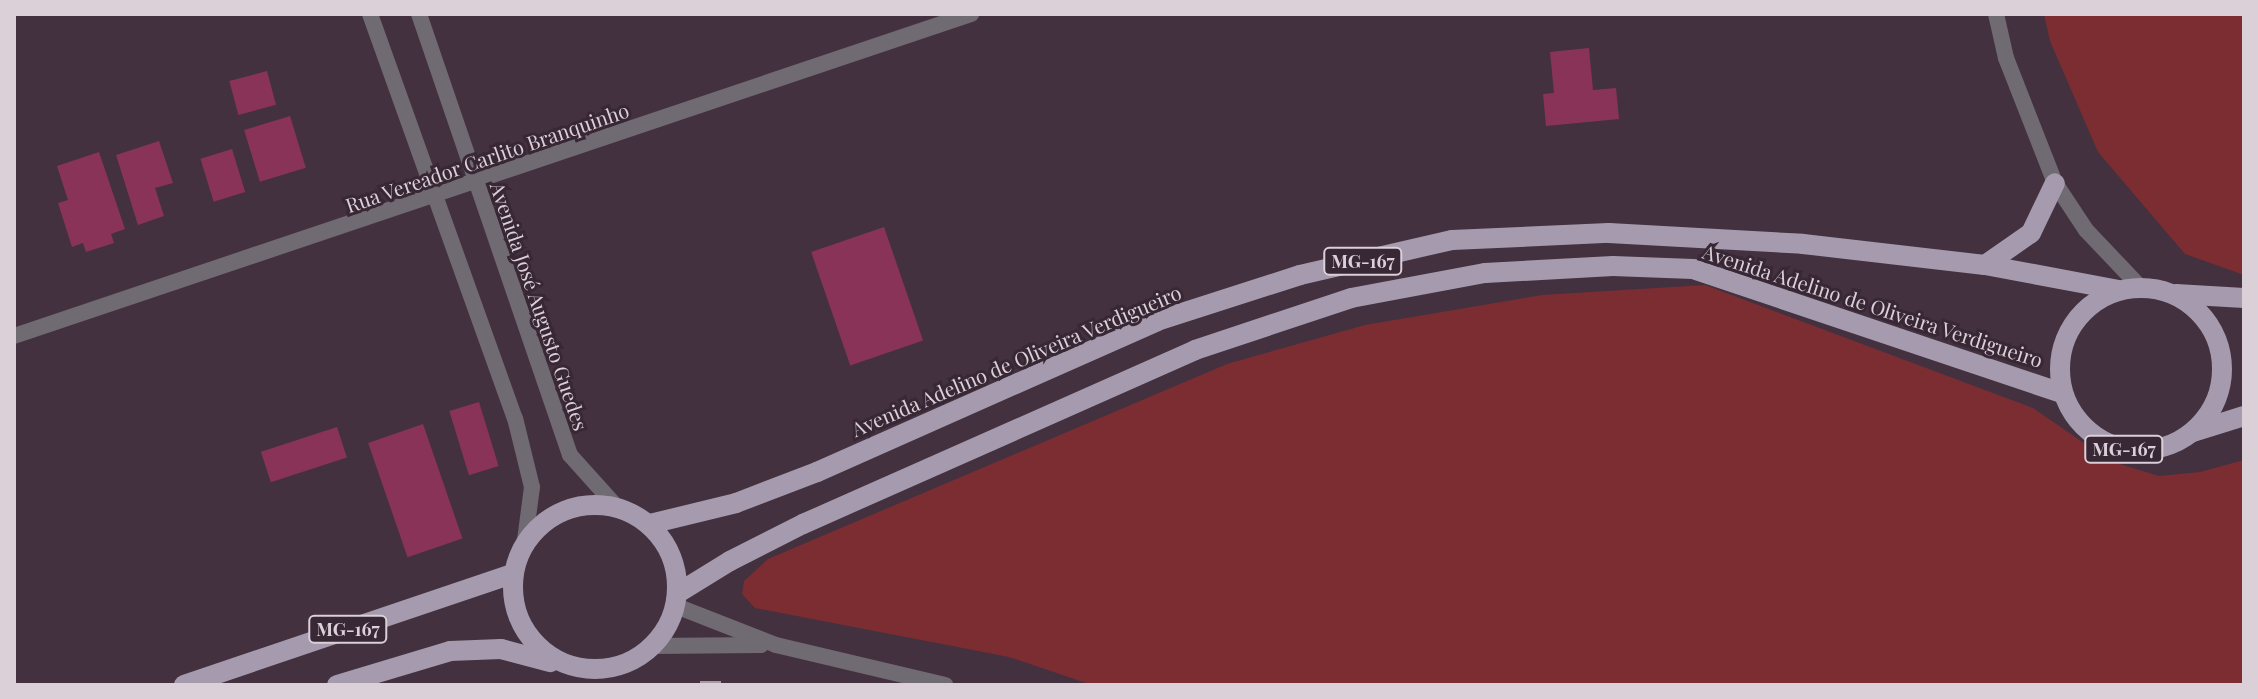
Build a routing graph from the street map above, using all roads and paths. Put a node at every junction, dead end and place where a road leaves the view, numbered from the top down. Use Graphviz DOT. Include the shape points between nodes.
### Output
graph roads {
  1 [pos="370,14"];
  2 [pos="419,14"];
  3 [pos="971,14"];
  4 [pos="1996,14"];
  5 [pos="477,181"];
  6 [pos="2055,183"];
  7 [pos="434,197"];
  8 [pos="1985,265"];
  9 [pos="2140,287"];
  10 [pos="2119,290"];
  11 [pos="2173,294"];
  12 [pos="2244,298"];
  13 [pos="14,336"];
  14 [pos="2062,393"];
  15 [pos="2244,416"];
  16 [pos="2193,432"];
  17 [pos="616,506"];
  18 [pos="650,524"];
  19 [pos="525,540"];
  20 [pos="511,574"];
  21 [pos="677,600"];
  22 [pos="776,645"];
  23 [pos="651,646"];
  24 [pos="566,666"];
  25 [pos="184,685"];
  26 [pos="337,685"];
  27 [pos="945,685"];
  1 -- 7 [label="street"];
  2 -- 5 [label="street, Avenida José Augusto Guedes"];
  3 -- 5 [label="street, Rua Vereador Carlito Branquinho"];
  4 -- 6 [label="street" via="2006,58"];
  5 -- 7 [label="street, Rua Vereador Carlito Branquinho"];
  5 -- 17 [label="street, Avenida José Augusto Guedes" via="570,455"];
  6 -- 8 [label="main road" via="2031,233"];
  6 -- 9 [label="street" via="2086,230"];
  7 -- 13 [label="street, Rua Vereador Carlito Branquinho"];
  7 -- 19 [label="street" via="515,418 532,487"];
  8 -- 10 [label="main road, Avenida Adelino de Oliveira Verdigueiro / MG-167"];
  8 -- 18 [label="main road, Avenida Adelino de Oliveira Verdigueiro / MG-167" via="1803,244 1609,233 1452,240 1300,275 1157,321 817,472 736,503"];
  9 -- 10 [label="main road, MG-167"];
  9 -- 11 [label="main road, MG-167"];
  10 -- 14 [label="main road, MG-167" via="2095,301 2063,342 2058,367"];
  11 -- 12 [label="main road, MG-167"];
  11 -- 16 [label="main road, MG-167" via="2197,309 2214,331 2222,358 2221,385 2212,411"];
  14 -- 16 [label="main road, MG-167" via="2073,417 2093,436 2117,448 2144,451 2170,446"];
  14 -- 21 [label="main road, Avenida Adelino de Oliveira Verdigueiro / MG-167" via="1693,269 1613,266 1485,273 1351,298 1195,350 803,524 730,561"];
  15 -- 16 [label="main road, MG-167"];
  17 -- 18 [label="main road"];
  17 -- 19 [label="main road" via="565,509"];
  18 -- 21 [label="main road" via="672,555"];
  19 -- 20 [label="main road"];
  20 -- 24 [label="main road" via="514,612 527,634 534,645"];
  20 -- 25 [label="main road, MG-167"];
  21 -- 22 [label="street"];
  21 -- 23 [label="main road" via="667,630"];
  22 -- 23 [label="street"];
  22 -- 27 [label="street"];
  23 -- 24 [label="main road" via="641,657 604,671"];
  24 -- 26 [label="main road, MG-167" via="501,649 450,651"];
}
